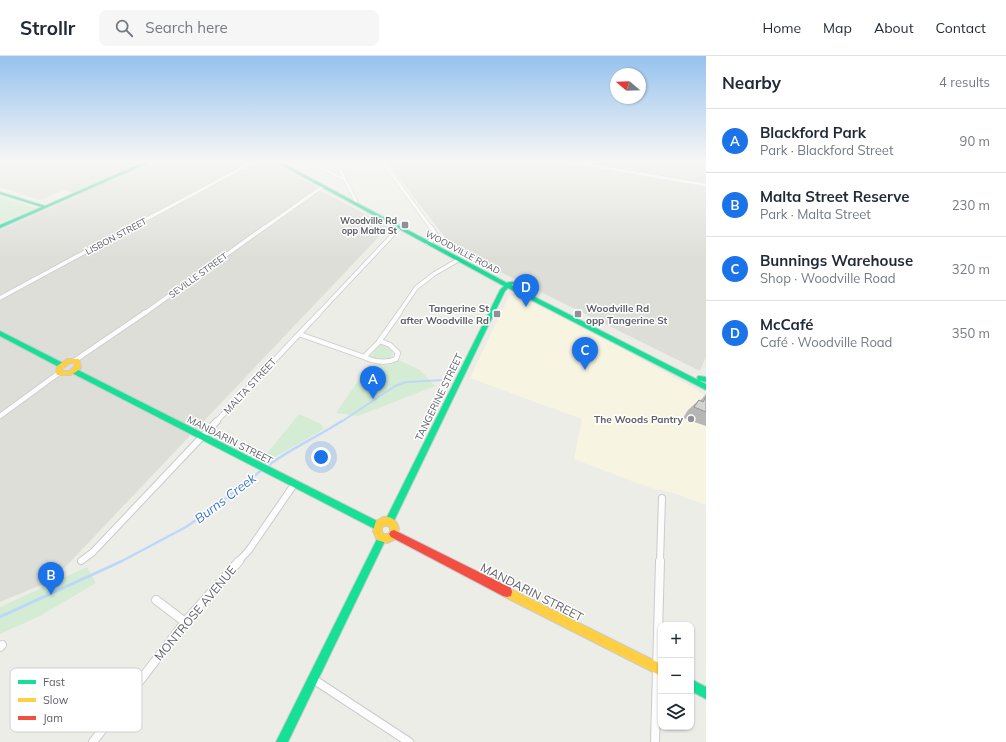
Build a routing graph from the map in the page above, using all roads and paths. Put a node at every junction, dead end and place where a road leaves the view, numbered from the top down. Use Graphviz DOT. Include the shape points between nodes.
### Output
graph roads {
  1 [pos="6,194"];
  2 [pos="75,194"];
  3 [pos="193,194"];
  4 [pos="312,194"];
  5 [pos="335,194"];
  6 [pos="343,194"];
  7 [pos="352,194"];
  8 [pos="406,194"];
  9 [pos="356,201"];
  10 [pos="45,207"];
  11 [pos="0,227"];
  12 [pos="400,228"];
  13 [pos="430,242"];
  14 [pos="458,260"];
  15 [pos="509,284"];
  16 [pos="0,298"];
  17 [pos="0,333"];
  18 [pos="299,334"];
  19 [pos="380,340"];
  20 [pos="364,357"];
  21 [pos="74,361"];
  22 [pos="61,365"];
  23 [pos="74,371"];
  24 [pos="60,374"];
  25 [pos="704,383"];
  26 [pos="0,416"];
  27 [pos="202,436"];
  28 [pos="295,483"];
  29 [pos="662,498"];
  30 [pos="389,522"];
  31 [pos="378,526"];
  32 [pos="394,534"];
  33 [pos="382,538"];
  34 [pos="82,561"];
  35 [pos="156,600"];
  36 [pos="185,622"];
  37 [pos="659,658"];
  38 [pos="658,668"];
  39 [pos="142,678"];
  40 [pos="312,679"];
  41 [pos="658,684"];
  42 [pos="694,687"];
  43 [pos="706,693"];
  44 [pos="101,732"];
  45 [pos="93,742"];
  46 [pos="282,742"];
  47 [pos="409,742"];
  48 [pos="654,742"];
  1 -- 10 [label="main road"];
  2 -- 10 [label="main road"];
  3 -- 16 [label="street, LISBON STREET"];
  4 -- 21 [label="street, SEVILLE STREET"];
  5 -- 12 [label="main road, WOODVILLE ROAD"];
  6 -- 9 [label="main road, WOODVILLE ROAD"];
  7 -- 9 [label="street"];
  8 -- 13 [label="street" via="437,236"];
  9 -- 13 [label="main road, WOODVILLE ROAD"];
  10 -- 11 [label="main road"];
  12 -- 13 [label="main road, WOODVILLE ROAD"];
  12 -- 18 [label="street, MALTA STREET"];
  13 -- 14 [label="main road, WOODVILLE ROAD"];
  13 -- 15 [label="main road, WOODVILLE ROAD"];
  14 -- 15 [label="main road, WOODVILLE ROAD"];
  14 -- 19 [label="street" via="416,288"];
  15 -- 25 [label="main road, WOODVILLE ROAD"];
  15 -- 30 [label="main road, TANGERINE STREET" via="500,297"];
  17 -- 22 [label="main road"];
  18 -- 20 [label="street"];
  18 -- 27 [label="street, MALTA STREET"];
  19 -- 20 [label="street"];
  19 -- 20 [label="street" via="398,353 396,360 383,363"];
  21 -- 22 [label="main road"];
  21 -- 23 [label="main road" via="79,365"];
  22 -- 24 [label="main road" via="58,370"];
  23 -- 24 [label="main road"];
  23 -- 27 [label="main road, MANDARIN STREET"];
  24 -- 26 [label="street"];
  27 -- 28 [label="main road, MANDARIN STREET"];
  27 -- 34 [label="street, MALTA STREET"];
  28 -- 31 [label="main road, MANDARIN STREET"];
  28 -- 36 [label="street, MONTROSE AVENUE" via="248,550"];
  29 -- 37 [label="street"];
  30 -- 31 [label="main road" via="383,521"];
  30 -- 32 [label="main road" via="394,526"];
  31 -- 33 [label="main road" via="377,533"];
  32 -- 33 [label="main road" via="389,538"];
  32 -- 38 [label="main road, MANDARIN STREET"];
  33 -- 40 [label="main road"];
  35 -- 36 [label="street"];
  36 -- 39 [label="street, MONTROSE AVENUE"];
  40 -- 46 [label="main road"];
  40 -- 47 [label="street"];
  41 -- 48 [label="street"];
  42 -- 43 [label="main road"];
  44 -- 45 [label="street, MONTROSE AVENUE"];
}
